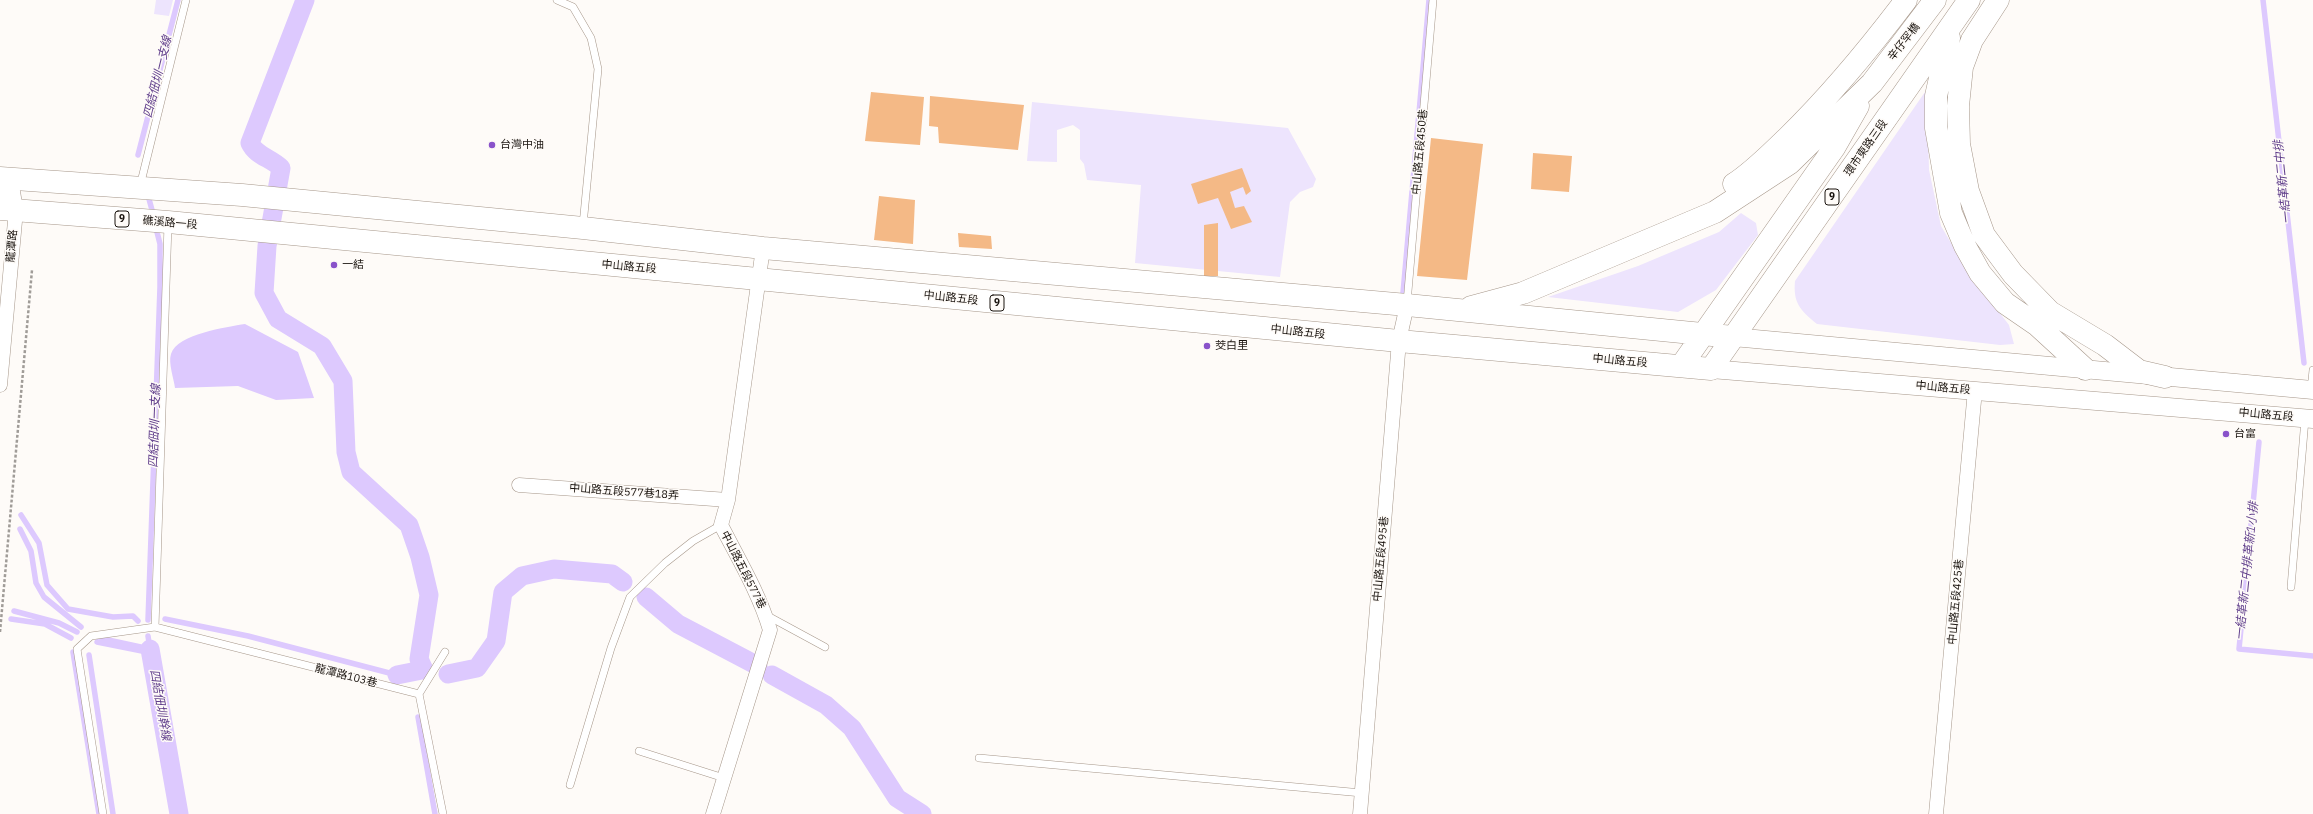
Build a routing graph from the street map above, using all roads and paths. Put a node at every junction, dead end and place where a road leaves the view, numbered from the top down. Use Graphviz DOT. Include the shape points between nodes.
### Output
graph roads {
  1 [pos="186,0"];
  2 [pos="557,0"];
  3 [pos="1433,0"];
  4 [pos="1906,0"];
  5 [pos="1936,0"];
  6 [pos="1969,0"];
  7 [pos="1998,0"];
  8 [pos="1953,25"];
  9 [pos="1872,83"];
  10 [pos="5,178"];
  11 [pos="140,188"];
  12 [pos="5,206"];
  13 [pos="168,222"];
  14 [pos="583,228"];
  15 [pos="283,234"];
  16 [pos="1656,237"];
  17 [pos="763,248"];
  18 [pos="32,270"];
  19 [pos="758,280"];
  20 [pos="1407,305"];
  21 [pos="1458,310"];
  22 [pos="1704,333"];
  23 [pos="1733,337"];
  24 [pos="1399,341"];
  25 [pos="1681,366"];
  26 [pos="1711,369"];
  27 [pos="2085,370"];
  28 [pos="2313,370"];
  29 [pos="2165,377"];
  30 [pos="0,384"];
  31 [pos="1975,390"];
  32 [pos="2312,390"];
  33 [pos="2309,418"];
  34 [pos="519,485"];
  35 [pos="728,500"];
  36 [pos="721,525"];
  37 [pos="2290,587"];
  38 [pos="766,615"];
  39 [pos="155,627"];
  40 [pos="0,632"];
  41 [pos="825,647"];
  42 [pos="445,652"];
  43 [pos="419,694"];
  44 [pos="639,752"];
  45 [pos="979,758"];
  46 [pos="724,778"];
  47 [pos="570,785"];
  48 [pos="1362,793"];
  49 [pos="103,814"];
  50 [pos="442,814"];
  51 [pos="713,814"];
  52 [pos="1360,814"];
  53 [pos="1936,814"];
  1 -- 11 [label="lane"];
  2 -- 14 [label="lane" via="572,7 591,38 598,69"];
  3 -- 20 [label="lane, 中山路五段450巷"];
  4 -- 16 [label="main road" via="1879,36 1815,110 1757,167"];
  5 -- 9 [label="main road, 辛仔罕橋 / 9"];
  6 -- 8 [label="main road, 9"];
  7 -- 29 [label="main road" via="1972,40 1962,67 1958,106 1959,144 1968,191 1984,235 2013,274 2050,312 2105,345 2139,371"];
  8 -- 23 [label="main road, 環市東路三段 / 9"];
  8 -- 27 [label="main road" via="1936,96 1936,128 1951,212 1964,246 1980,273 2005,304 2037,325"];
  9 -- 16 [label="main road" via="1790,163 1715,212"];
  9 -- 22 [label="main road, 9" via="1834,148"];
  10 -- 11 [label="main road"];
  10 -- 12 [label="street, 龍潭路"];
  10 -- 12 [label="street, 龍潭路"];
  11 -- 14 [label="main road" via="242,195"];
  12 -- 13 [label="main road, 礁溪路一段 / 9"];
  12 -- 30 [label="street, 龍潭路"];
  13 -- 15 [label="main road, 礁溪路一段 / 9"];
  13 -- 39 [label="lane"];
  14 -- 17 [label="main road"];
  15 -- 19 [label="main road, 中山路五段 / 9"];
  16 -- 21 [label="main road" via="1523,293"];
  17 -- 19 [label="street, 中山路五段577巷"];
  17 -- 20 [label="main road"];
  18 -- 40 [label="path"];
  19 -- 24 [label="main road, 中山路五段 / 9"];
  19 -- 35 [label="street, 中山路五段577巷"];
  20 -- 21 [label="main road"];
  20 -- 24 [label="street, 中山路五段495巷"];
  21 -- 22 [label="main road"];
  22 -- 23 [label="main road"];
  22 -- 25 [label="main road, 9"];
  23 -- 26 [label="main road, 環市東路三段 / 9"];
  23 -- 27 [label="street"];
  24 -- 25 [label="main road, 中山路五段 / 9"];
  24 -- 48 [label="street, 中山路五段495巷"];
  25 -- 26 [label="main road, 中山路五段 / 9"];
  26 -- 31 [label="street, 中山路五段"];
  27 -- 29 [label="street"];
  28 -- 32 [label="lane"];
  29 -- 32 [label="street"];
  31 -- 33 [label="street, 中山路五段"];
  31 -- 53 [label="street, 中山路五段425巷"];
  33 -- 37 [label="lane"];
  34 -- 35 [label="street, 中山路五段577巷18弄"];
  35 -- 36 [label="street, 中山路五段577巷"];
  36 -- 38 [label="street, 中山路五段577巷" via="753,584"];
  36 -- 47 [label="lane" via="665,563 630,597 611,648"];
  38 -- 41 [label="lane"];
  38 -- 46 [label="street, 中山路五段577巷" via="770,630"];
  39 -- 43 [label="lane, 龍潭路103巷"];
  39 -- 49 [label="lane" via="91,636 77,648"];
  42 -- 43 [label="lane"];
  43 -- 50 [label="lane"];
  44 -- 46 [label="lane"];
  45 -- 48 [label="lane"];
  46 -- 51 [label="street, 中山路五段577巷"];
  48 -- 52 [label="street, 中山路五段495巷"];
}
